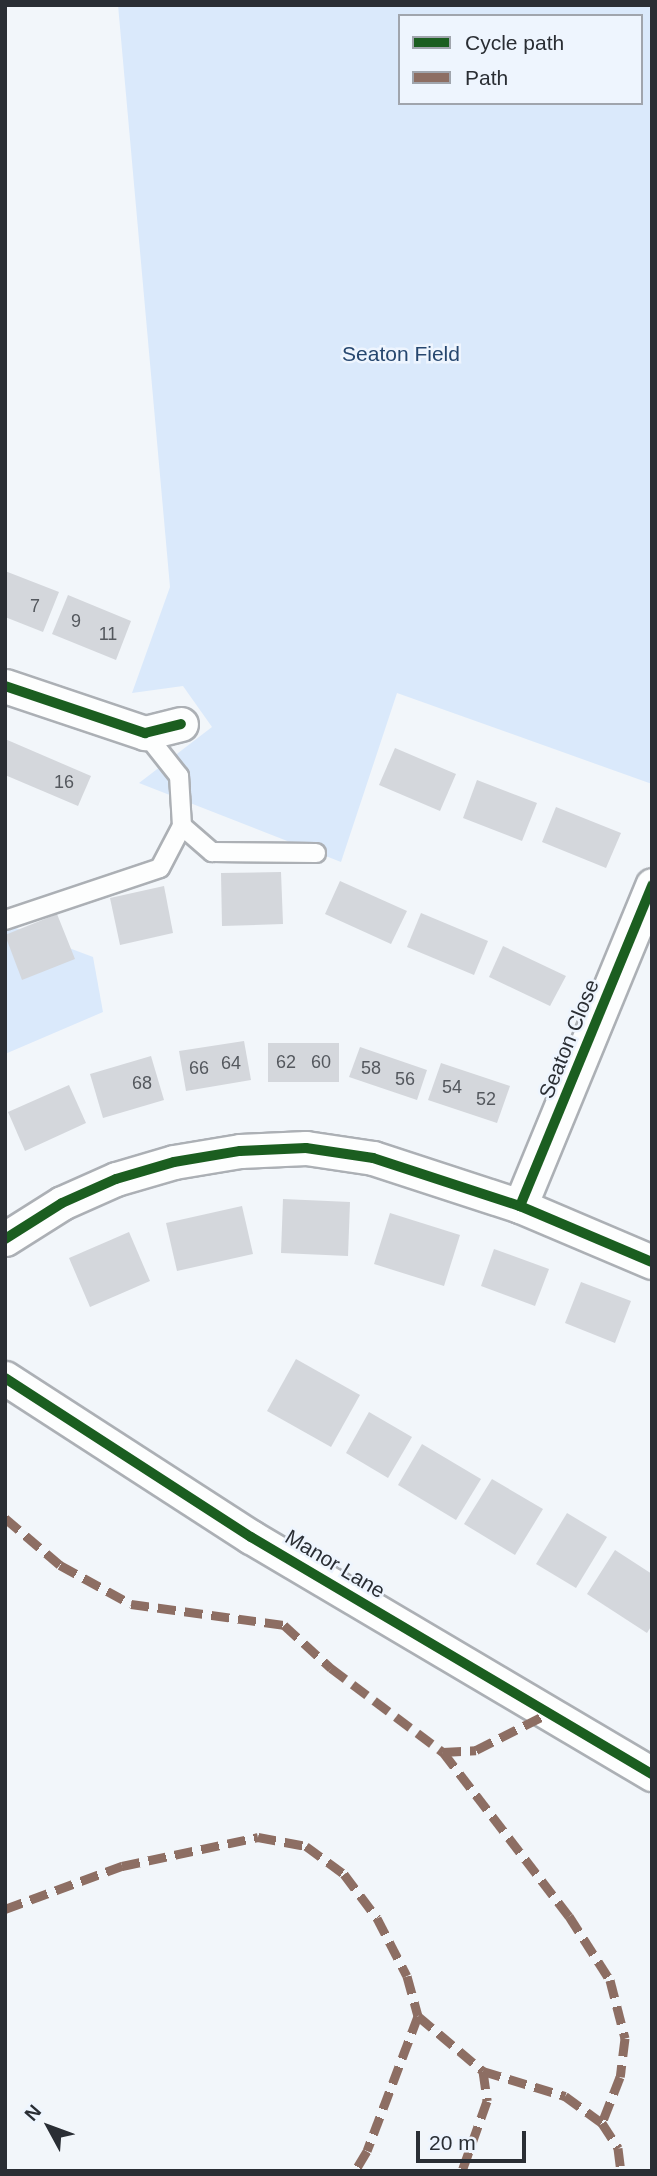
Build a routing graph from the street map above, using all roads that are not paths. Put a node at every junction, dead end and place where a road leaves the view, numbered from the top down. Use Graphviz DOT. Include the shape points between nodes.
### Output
graph roads {
  1 [pos="5,686"];
  2 [pos="181,724"];
  3 [pos="145,733"];
  4 [pos="182,826"];
  5 [pos="316,853"];
  6 [pos="652,885"];
  7 [pos="5,920"];
  8 [pos="520,1206"];
  9 [pos="5,1239"];
  10 [pos="652,1262"];
  11 [pos="5,1378"];
  12 [pos="652,1774"];
  1 -- 3 [label="street"];
  2 -- 3 [label="street"];
  3 -- 4 [label="lane" via="179,776"];
  4 -- 5 [label="lane" via="212,852"];
  4 -- 7 [label="lane" via="160,868"];
  6 -- 8 [label="street, Seaton Close"];
  8 -- 9 [label="street" via="373,1158 306,1148 240,1151 174,1162 116,1179 62,1203"];
  8 -- 10 [label="street"];
  11 -- 12 [label="street, Manor Lane" via="251,1537"];
}
